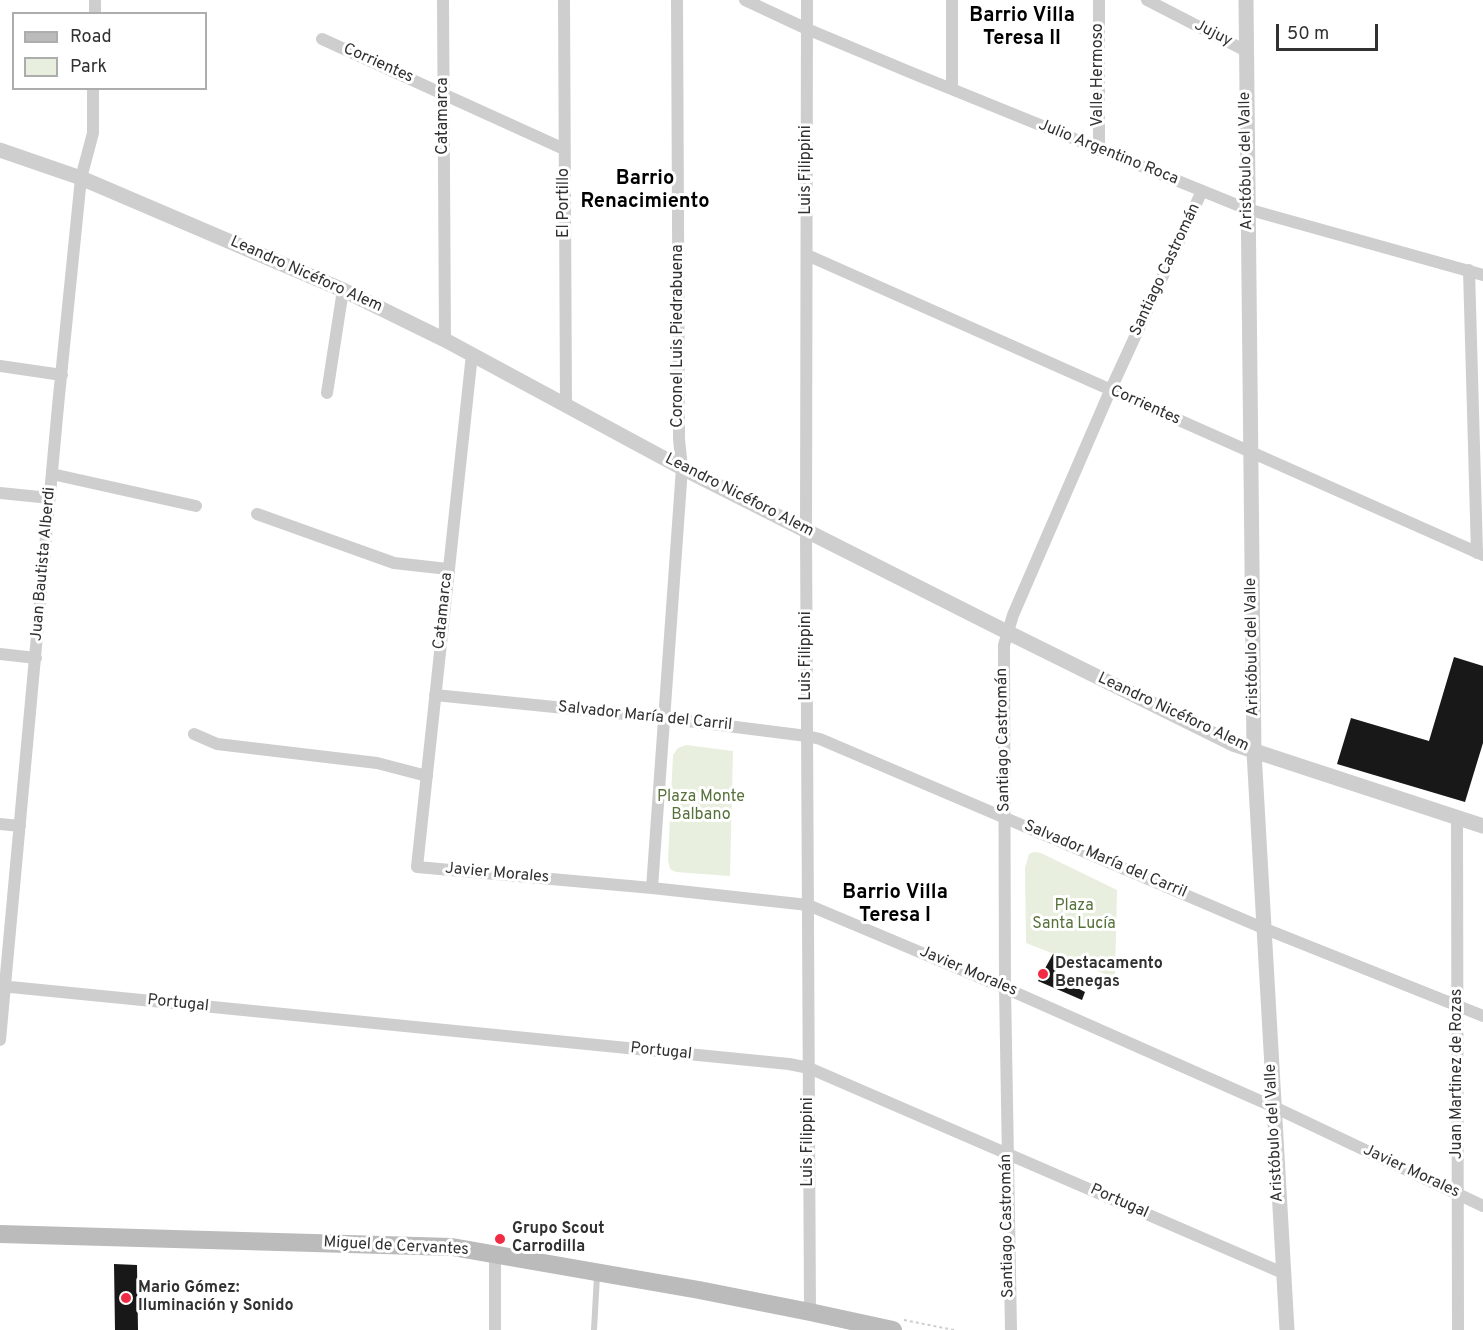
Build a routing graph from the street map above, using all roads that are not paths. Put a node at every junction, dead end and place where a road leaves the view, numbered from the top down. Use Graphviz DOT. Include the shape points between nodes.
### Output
graph roads {
  1 [pos="443,0"];
  2 [pos="564,0"];
  3 [pos="677,0"];
  4 [pos="745,0"];
  5 [pos="807,0"];
  6 [pos="952,0"];
  7 [pos="1099,0"];
  8 [pos="1147,0"];
  9 [pos="1246,0"];
  10 [pos="807,29"];
  11 [pos="322,39"];
  12 [pos="1246,51"];
  13 [pos="952,89"];
  14 [pos="93,90"];
  15 [pos="444,93"];
  16 [pos="564,149"];
  17 [pos="0,150"];
  18 [pos="1099,150"];
  19 [pos="81,178"];
  20 [pos="1202,191"];
  21 [pos="1247,209"];
  22 [pos="807,255"];
  23 [pos="1469,270"];
  24 [pos="1483,275"];
  25 [pos="343,290"];
  26 [pos="445,340"];
  27 [pos="472,354"];
  28 [pos="0,366"];
  29 [pos="62,375"];
  30 [pos="1110,391"];
  31 [pos="327,393"];
  32 [pos="566,406"];
  33 [pos="1251,453"];
  34 [pos="682,468"];
  35 [pos="52,474"];
  36 [pos="0,493"];
  37 [pos="50,498"];
  38 [pos="196,506"];
  39 [pos="257,514"];
  40 [pos="806,530"];
  41 [pos="1480,554"];
  42 [pos="448,569"];
  43 [pos="1007,632"];
  44 [pos="0,654"];
  45 [pos="36,658"];
  46 [pos="435,695"];
  47 [pos="664,718"];
  48 [pos="194,734"];
  49 [pos="807,736"];
  50 [pos="1254,752"];
  51 [pos="427,776"];
  52 [pos="1005,818"];
  53 [pos="1457,818"];
  54 [pos="0,824"];
  55 [pos="20,826"];
  56 [pos="1483,826"];
  57 [pos="417,867"];
  58 [pos="652,888"];
  59 [pos="808,905"];
  60 [pos="1263,928"];
  61 [pos="2,986"];
  62 [pos="1005,988"];
  63 [pos="1458,1007"];
  64 [pos="1483,1016"];
  65 [pos="0,1040"];
  66 [pos="809,1068"];
  67 [pos="1274,1107"];
  68 [pos="1007,1153"];
  69 [pos="1457,1194"];
  70 [pos="1483,1206"];
  71 [pos="0,1234"];
  72 [pos="495,1254"];
  73 [pos="597,1272"];
  74 [pos="1283,1273"];
  75 [pos="810,1311"];
  76 [pos="495,1330"];
  77 [pos="594,1330"];
  78 [pos="892,1330"];
  79 [pos="1011,1330"];
  80 [pos="1287,1330"];
  81 [pos="1458,1330"];
  1 -- 15 [label="street, Catamarca"];
  2 -- 16 [label="street, El Portillo"];
  3 -- 34 [label="street, Coronel Luis Piedrabuena"];
  4 -- 10 [label="street, Julio Argentino Roca"];
  5 -- 10 [label="street, Luis Filippini"];
  6 -- 13 [label="street"];
  7 -- 18 [label="street, Valle Hermoso"];
  8 -- 12 [label="street, Jujuy"];
  9 -- 12 [label="street, Aristóbulo del Valle"];
  10 -- 13 [label="street, Julio Argentino Roca"];
  10 -- 22 [label="street, Luis Filippini"];
  11 -- 15 [label="street, Corrientes"];
  12 -- 21 [label="street, Aristóbulo del Valle"];
  13 -- 18 [label="street, Julio Argentino Roca"];
  14 -- 19 [label="street, Juan Bautista Alberdi" via="93,133"];
  15 -- 16 [label="street, Corrientes"];
  15 -- 26 [label="street, Catamarca"];
  16 -- 32 [label="street, El Portillo"];
  17 -- 19 [label="street, Leandro Nicéforo Alem"];
  18 -- 20 [label="street, Julio Argentino Roca"];
  19 -- 25 [label="street, Leandro Nicéforo Alem"];
  19 -- 29 [label="street, Juan Bautista Alberdi"];
  20 -- 21 [label="street, Julio Argentino Roca"];
  20 -- 30 [label="street, Santiago Castromán"];
  21 -- 23 [label="street, Julio Argentino Roca"];
  21 -- 33 [label="street, Aristóbulo del Valle"];
  22 -- 30 [label="street, Corrientes"];
  22 -- 40 [label="street, Luis Filippini"];
  23 -- 24 [label="street, Julio Argentino Roca"];
  23 -- 41 [label="street"];
  25 -- 26 [label="street, Leandro Nicéforo Alem"];
  25 -- 31 [label="street"];
  26 -- 27 [label="street, Leandro Nicéforo Alem"];
  27 -- 32 [label="street, Leandro Nicéforo Alem"];
  27 -- 42 [label="street, Catamarca"];
  28 -- 29 [label="street"];
  29 -- 35 [label="street, Juan Bautista Alberdi"];
  30 -- 33 [label="street, Corrientes"];
  30 -- 43 [label="street, Santiago Castromán"];
  32 -- 34 [label="street, Leandro Nicéforo Alem"];
  33 -- 41 [label="street, Corrientes"];
  33 -- 50 [label="street, Aristóbulo del Valle"];
  34 -- 40 [label="street, Leandro Nicéforo Alem"];
  34 -- 47 [label="street, Coronel Luis Piedrabuena"];
  35 -- 37 [label="street, Juan Bautista Alberdi"];
  35 -- 38 [label="street"];
  36 -- 37 [label="street"];
  37 -- 45 [label="street, Juan Bautista Alberdi"];
  39 -- 42 [label="street" via="394,563"];
  40 -- 43 [label="street, Leandro Nicéforo Alem"];
  40 -- 49 [label="street, Luis Filippini"];
  42 -- 46 [label="street, Catamarca"];
  43 -- 50 [label="street, Leandro Nicéforo Alem"];
  43 -- 52 [label="street, Santiago Castromán" via="1003,659"];
  44 -- 45 [label="street"];
  45 -- 55 [label="street, Juan Bautista Alberdi"];
  46 -- 47 [label="street, Salvador María del Carril"];
  46 -- 51 [label="street, Catamarca"];
  47 -- 49 [label="street, Salvador María del Carril"];
  47 -- 58 [label="street, Coronel Luis Piedrabuena"];
  48 -- 51 [label="street" via="217,744 377,763"];
  49 -- 52 [label="street, Salvador María del Carril"];
  49 -- 59 [label="street, Luis Filippini"];
  50 -- 53 [label="street, Leandro Nicéforo Alem"];
  50 -- 60 [label="street, Aristóbulo del Valle"];
  51 -- 57 [label="street, Catamarca"];
  52 -- 60 [label="street, Salvador María del Carril"];
  52 -- 62 [label="street, Santiago Castromán"];
  53 -- 56 [label="street, Leandro Nicéforo Alem"];
  53 -- 63 [label="street, Juan Martinez de Rozas"];
  54 -- 55 [label="street"];
  55 -- 61 [label="street, Juan Bautista Alberdi"];
  57 -- 58 [label="street, Javier Morales"];
  58 -- 59 [label="street, Javier Morales"];
  59 -- 62 [label="street, Javier Morales"];
  59 -- 66 [label="street, Luis Filippini"];
  60 -- 63 [label="street, Salvador María del Carril"];
  60 -- 67 [label="street, Aristóbulo del Valle"];
  61 -- 65 [label="street, Juan Bautista Alberdi"];
  61 -- 66 [label="street, Portugal"];
  62 -- 67 [label="street, Javier Morales"];
  62 -- 68 [label="street, Santiago Castromán"];
  63 -- 64 [label="street, Salvador María del Carril"];
  63 -- 69 [label="street, Juan Martinez de Rozas"];
  66 -- 68 [label="street, Portugal"];
  66 -- 75 [label="street, Luis Filippini"];
  67 -- 69 [label="street, Javier Morales"];
  67 -- 74 [label="street, Aristóbulo del Valle"];
  68 -- 74 [label="street, Portugal"];
  68 -- 79 [label="street, Santiago Castromán"];
  69 -- 70 [label="street, Javier Morales"];
  69 -- 81 [label="street, Juan Martinez de Rozas"];
  71 -- 72 [label="main road, Miguel de Cervantes" via="452,1247"];
  72 -- 73 [label="main road, Miguel de Cervantes"];
  72 -- 76 [label="street"];
  73 -- 75 [label="main road, Miguel de Cervantes"];
  73 -- 77 [label="lane"];
  74 -- 80 [label="street, Aristóbulo del Valle"];
  75 -- 78 [label="main road, Miguel de Cervantes"];
}
